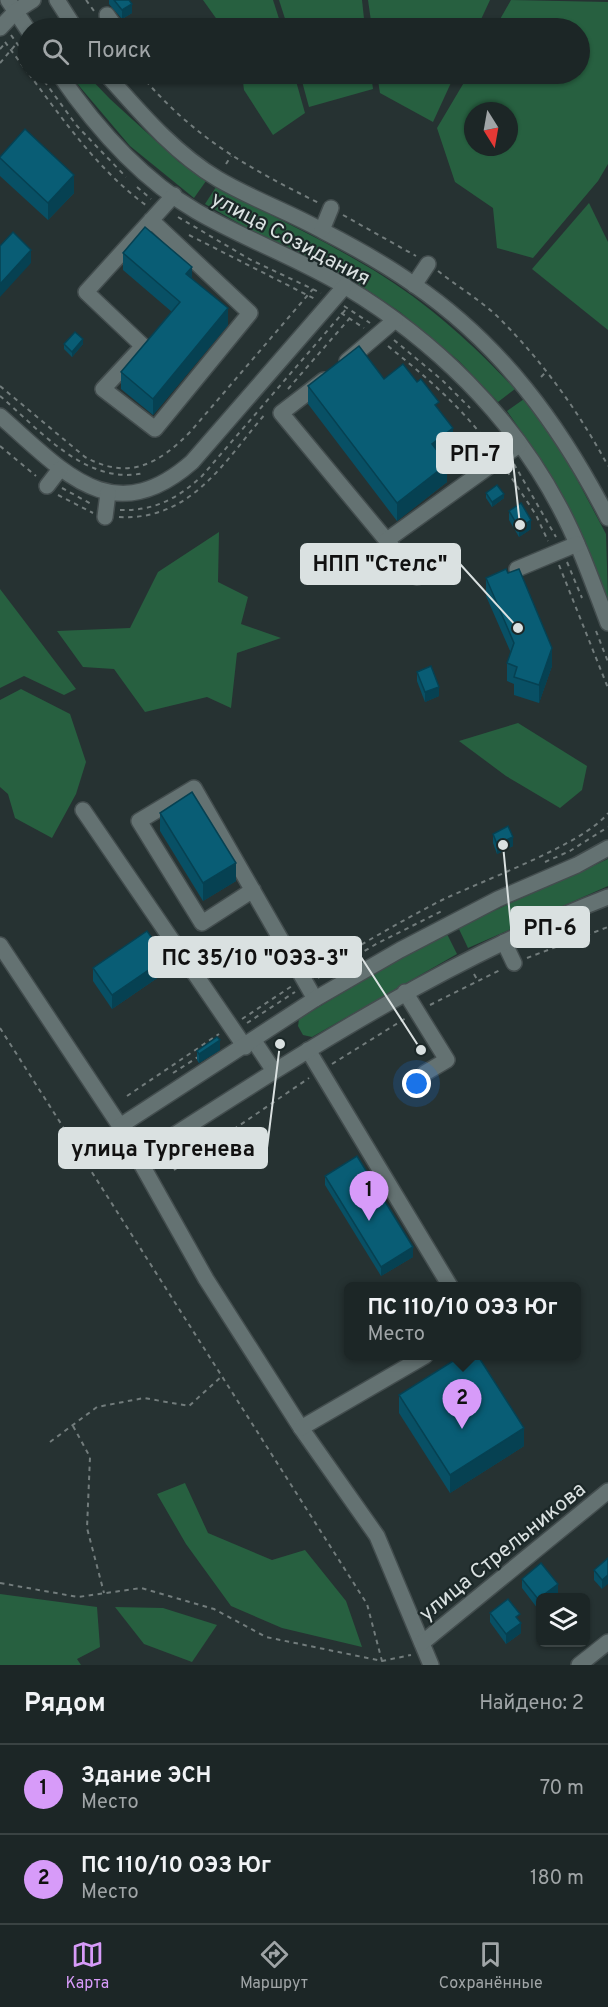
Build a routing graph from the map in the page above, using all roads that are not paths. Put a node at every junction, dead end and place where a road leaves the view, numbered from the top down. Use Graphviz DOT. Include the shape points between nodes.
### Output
graph roads {
  1 [pos="33,0"];
  2 [pos="57,0"];
  3 [pos="12,5"];
  4 [pos="107,15"];
  5 [pos="20,18"];
  6 [pos="69,18"];
  7 [pos="109,18"];
  8 [pos="4,33"];
  9 [pos="67,84"];
  10 [pos="116,84"];
  11 [pos="174,195"];
  12 [pos="331,208"];
  13 [pos="151,220"];
  14 [pos="322,230"];
  15 [pos="428,264"];
  16 [pos="414,285"];
  17 [pos="345,286"];
  18 [pos="395,320"];
  19 [pos="2,422"];
  20 [pos="519,445"];
  21 [pos="108,493"];
  22 [pos="105,513"];
  23 [pos="608,518"];
  24 [pos="387,540"];
  25 [pos="577,544"];
  26 [pos="518,569"];
  27 [pos="417,577"];
  28 [pos="608,623"];
  29 [pos="83,810"];
  30 [pos="608,848"];
  31 [pos="253,890"];
  32 [pos="608,897"];
  33 [pos="504,942"];
  34 [pos="0,945"];
  35 [pos="514,963"];
  36 [pos="405,992"];
  37 [pos="315,999"];
  38 [pos="249,1044"];
  39 [pos="308,1050"];
  40 [pos="274,1071"];
  41 [pos="425,1073"];
  42 [pos="120,1126"];
  43 [pos="138,1158"];
  44 [pos="447,1282"];
  45 [pos="418,1360"];
  46 [pos="301,1428"];
  47 [pos="608,1491"];
  48 [pos="608,1642"];
  49 [pos="426,1653"];
  50 [pos="579,1665"];
  1 -- 3 [label="street"];
  2 -- 6 [label="street"];
  3 -- 5 [label="street"];
  3 -- 8 [label="street"];
  4 -- 7 [label="street"];
  9 -- 11 [label="street, улица Созидания" via="122,152"];
  10 -- 14 [label="street, улица Созидания" via="180,150 216,178"];
  11 -- 13 [label="street"];
  11 -- 17 [label="street, улица Созидания" via="204,216"];
  12 -- 14 [label="street"];
  13 -- 13 [label="street" via="86,292 142,346 103,389 155,429 250,313"];
  14 -- 16 [label="street, улица Созидания"];
  15 -- 16 [label="street"];
  16 -- 23 [label="street, улица Созидания" via="479,336 528,388 571,449"];
  17 -- 18 [label="street, улица Созидания"];
  17 -- 21 [label="street" via="173,480 137,494"];
  18 -- 20 [label="street, улица Созидания" via="452,366 496,413"];
  18 -- 24 [label="street" via="281,413"];
  19 -- 21 [label="street" via="53,478"];
  20 -- 24 [label="street"];
  20 -- 25 [label="street, улица Созидания" via="559,505"];
  21 -- 22 [label="street"];
  24 -- 27 [label="street"];
  25 -- 26 [label="street"];
  25 -- 28 [label="street, улица Созидания"];
  29 -- 38 [label="street"];
  30 -- 37 [label="street" via="449,924"];
  31 -- 31 [label="street" via="194,788 140,821 202,923"];
  31 -- 37 [label="street"];
  32 -- 33 [label="street"];
  33 -- 35 [label="street"];
  33 -- 36 [label="street"];
  34 -- 42 [label="street"];
  36 -- 39 [label="street"];
  36 -- 41 [label="street" via="447,1060"];
  37 -- 38 [label="street"];
  38 -- 40 [label="street"];
  38 -- 42 [label="street"];
  39 -- 40 [label="street"];
  39 -- 44 [label="street"];
  40 -- 43 [label="street"];
  42 -- 43 [label="street"];
  43 -- 46 [label="street" via="206,1279"];
  45 -- 46 [label="street"];
  46 -- 49 [label="street" via="377,1536"];
  47 -- 49 [label="street, улица Стрельникова"];
  48 -- 50 [label="street"];
}
